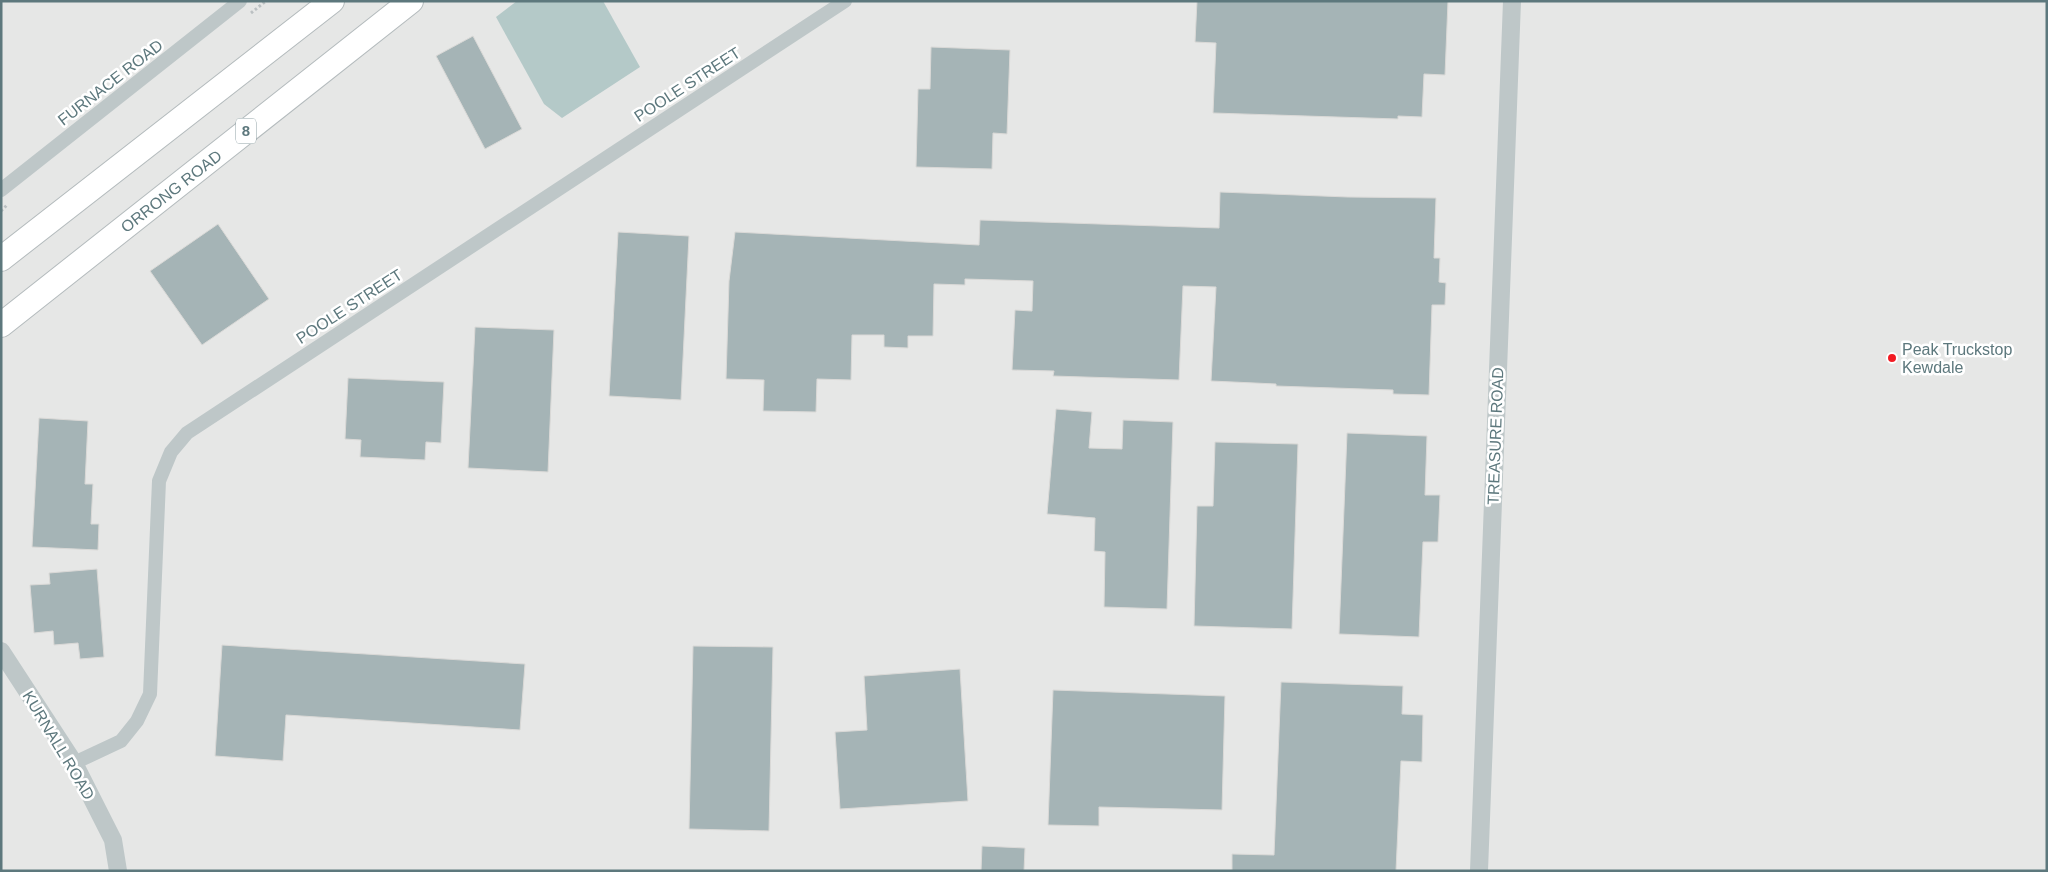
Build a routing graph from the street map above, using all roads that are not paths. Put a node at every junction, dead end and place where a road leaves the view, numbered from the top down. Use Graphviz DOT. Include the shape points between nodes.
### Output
graph roads {
  1 [pos="240,1"];
  2 [pos="332,1"];
  3 [pos="411,1"];
  4 [pos="845,1"];
  5 [pos="1512,1"];
  6 [pos="1,190"];
  7 [pos="1,259"];
  8 [pos="1,325"];
  9 [pos="1,651"];
  10 [pos="74,763"];
  11 [pos="118,871"];
  12 [pos="1479,871"];
  1 -- 6 [label="street, FURNACE ROAD"];
  2 -- 7 [label="highway"];
  3 -- 8 [label="highway, ORRONG ROAD / 8"];
  4 -- 10 [label="street, POOLE STREET" via="187,432 171,452 159,481 150,694 137,721 121,741"];
  5 -- 12 [label="street, TREASURE ROAD"];
  9 -- 10 [label="street, KURNALL ROAD"];
  10 -- 11 [label="street, KURNALL ROAD" via="113,840"];
}
